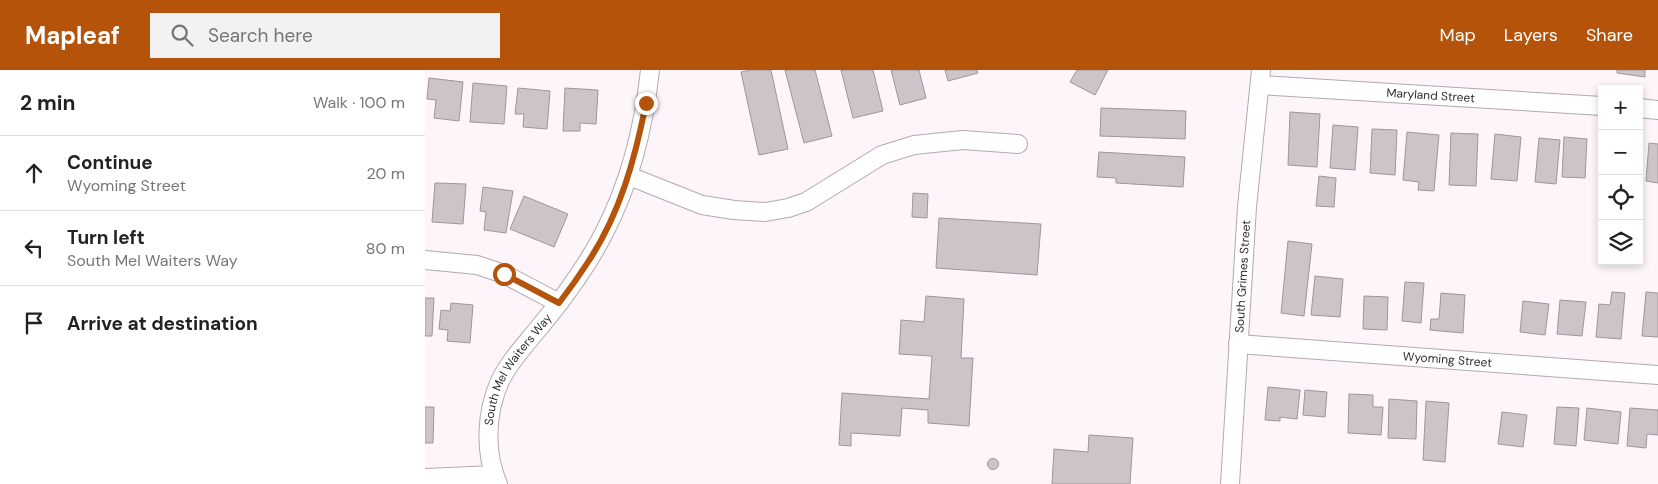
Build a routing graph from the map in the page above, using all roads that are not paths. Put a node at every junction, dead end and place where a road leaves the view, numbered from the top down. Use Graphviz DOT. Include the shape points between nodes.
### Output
graph roads {
  1 [pos="650,70"];
  2 [pos="1260,77"];
  3 [pos="1598,106"];
  4 [pos="1643,108"];
  5 [pos="1658,110"];
  6 [pos="1018,144"];
  7 [pos="629,176"];
  8 [pos="425,260"];
  9 [pos="559,303"];
  10 [pos="1238,344"];
  11 [pos="1658,375"];
  12 [pos="425,478"];
  13 [pos="496,479"];
  14 [pos="1230,484"];
  1 -- 7 [label="street, South Mel Waiters Way" via="641,131"];
  2 -- 3 [label="street, Maryland Street"];
  2 -- 10 [label="street, South Grimes Street"];
  4 -- 5 [label="street"];
  6 -- 7 [label="street" via="963,140 914,145 882,155 806,202 765,212 702,204"];
  7 -- 9 [label="street, South Mel Waiters Way" via="617,208 589,262"];
  8 -- 9 [label="street" via="477,266 504,274"];
  9 -- 13 [label="street, South Mel Waiters Way" via="516,357 498,387 489,423 489,448"];
  10 -- 11 [label="street, Wyoming Street"];
  10 -- 14 [label="street, South Grimes Street"];
  12 -- 13 [label="street"];
}
